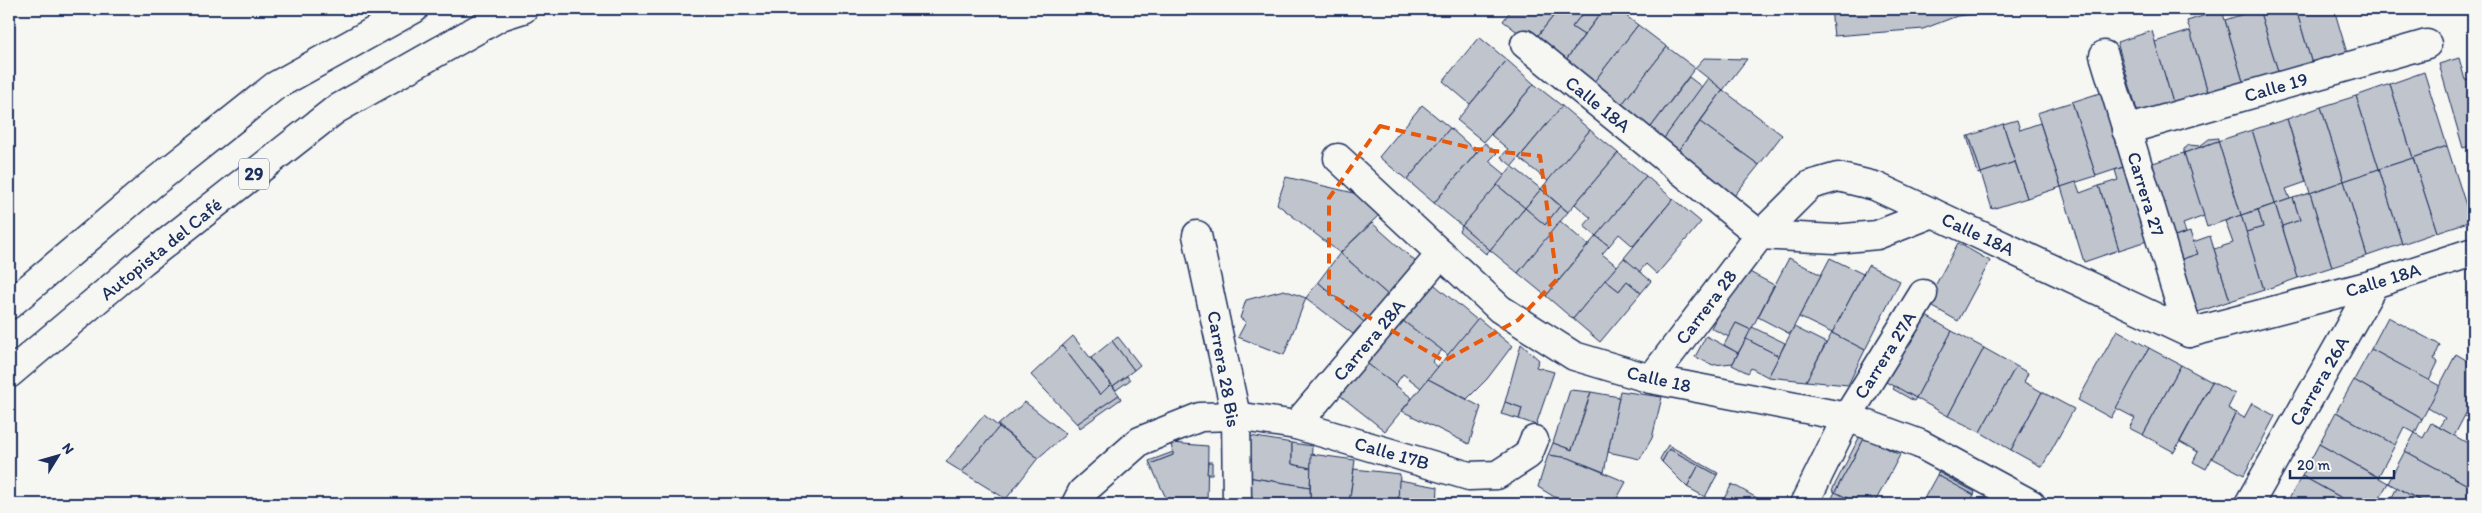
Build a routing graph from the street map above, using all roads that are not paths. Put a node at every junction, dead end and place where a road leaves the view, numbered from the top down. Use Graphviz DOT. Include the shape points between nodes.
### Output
graph roads {
  1 [pos="414,9"];
  2 [pos="523,9"];
  3 [pos="1525,44"];
  4 [pos="2427,44"];
  5 [pos="2104,55"];
  6 [pos="2126,130"];
  7 [pos="1338,158"];
  8 [pos="1933,213"];
  9 [pos="1197,235"];
  10 [pos="1760,235"];
  11 [pos="2473,252"];
  12 [pos="1441,254"];
  13 [pos="2374,284"];
  14 [pos="1923,294"];
  15 [pos="9,305"];
  16 [pos="2188,333"];
  17 [pos="9,374"];
  18 [pos="1651,379"];
  19 [pos="1236,416"];
  20 [pos="1847,417"];
  21 [pos="1296,425"];
  22 [pos="1534,440"];
  23 [pos="1995,496"];
  24 [pos="1076,504"];
  25 [pos="1237,504"];
  26 [pos="1804,504"];
  27 [pos="2031,504"];
  28 [pos="2248,504"];
  1 -- 15 [label="main road" via="275,86 152,184"];
  2 -- 17 [label="main road, Autopista del Café / 29" via="502,16 335,110 143,262"];
  3 -- 10 [label="main road, Calle 18A"];
  4 -- 6 [label="main road, Calle 19"];
  5 -- 6 [label="main road, Carrera 27"];
  6 -- 16 [label="main road, Carrera 27"];
  7 -- 12 [label="main road, Calle 18"];
  8 -- 10 [label="main road, Calle 18A" via="1877,235 1835,239"];
  8 -- 10 [label="main road, Carrera 28" via="1875,186 1838,177 1810,185"];
  8 -- 16 [label="main road, Calle 18A"];
  9 -- 19 [label="main road, Carrera 28 Bis"];
  10 -- 18 [label="main road, Carrera 28"];
  11 -- 13 [label="main road, Calle 18A"];
  12 -- 18 [label="main road, Calle 18" via="1500,309 1574,356"];
  12 -- 21 [label="main road, Carrera 28A"];
  13 -- 16 [label="main road, Calle 18A"];
  13 -- 28 [label="main road, Carrera 26A"];
  14 -- 20 [label="main road, Carrera 27A"];
  18 -- 20 [label="main road, Calle 18"];
  19 -- 21 [label="main road, Calle 17B"];
  19 -- 24 [label="main road, Calle 17B" via="1200,417 1140,441 1082,492"];
  19 -- 25 [label="main road, Carrera 28 Bis"];
  20 -- 23 [label="main road, Calle 18" via="1920,444"];
  20 -- 26 [label="main road"];
  21 -- 22 [label="main road, Calle 17B" via="1469,476 1497,475 1528,456"];
  23 -- 27 [label="main road, Calle 18"];
}
